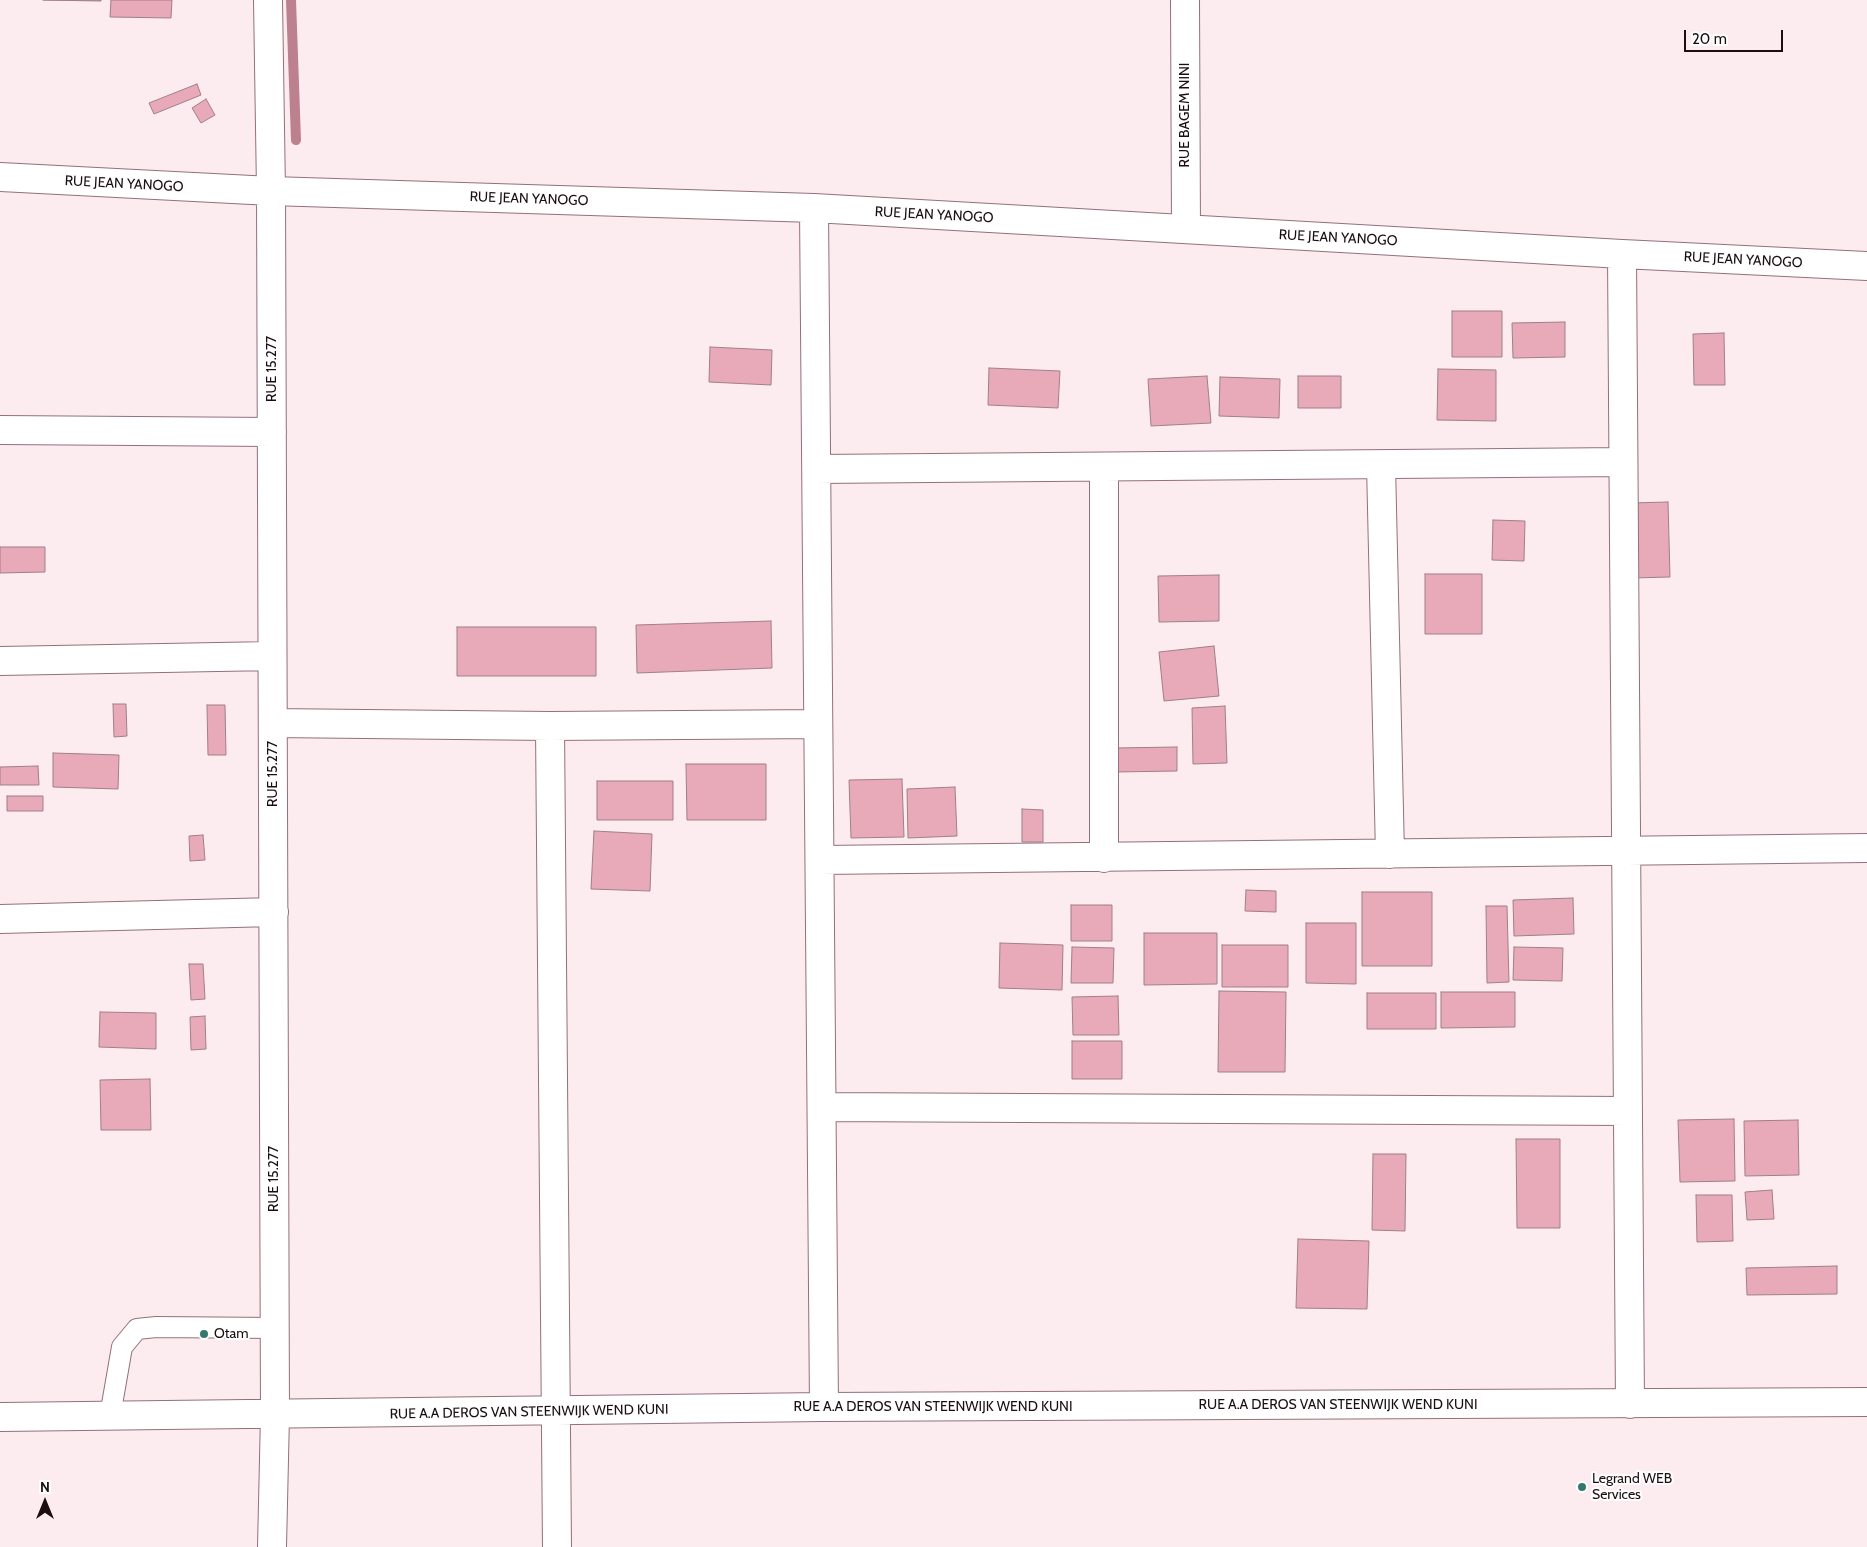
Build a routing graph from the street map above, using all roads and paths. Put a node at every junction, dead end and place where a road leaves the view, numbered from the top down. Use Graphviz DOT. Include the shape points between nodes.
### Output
graph roads {
  1 [pos="268,0"];
  2 [pos="1185,0"];
  3 [pos="0,178"];
  4 [pos="271,191"];
  5 [pos="814,208"];
  6 [pos="1186,229"];
  7 [pos="1622,254"];
  8 [pos="1867,266"];
  9 [pos="0,430"];
  10 [pos="272,432"];
  11 [pos="1624,462"];
  12 [pos="1381,464"];
  13 [pos="1104,468"];
  14 [pos="817,469"];
  15 [pos="272,656"];
  16 [pos="0,661"];
  17 [pos="273,723"];
  18 [pos="818,724"];
  19 [pos="550,726"];
  20 [pos="1867,848"];
  21 [pos="1626,851"];
  22 [pos="1390,854"];
  23 [pos="1104,858"];
  24 [pos="821,860"];
  25 [pos="274,912"];
  26 [pos="0,919"];
  27 [pos="823,1107"];
  28 [pos="1628,1111"];
  29 [pos="275,1328"];
  30 [pos="1867,1402"];
  31 [pos="1630,1404"];
  32 [pos="824,1407"];
  33 [pos="556,1412"];
  34 [pos="275,1415"];
  35 [pos="110,1416"];
  36 [pos="0,1417"];
  37 [pos="272,1547"];
  38 [pos="557,1547"];
  1 -- 4 [label="street, RUE 15.277"];
  2 -- 6 [label="street, RUE BAGEM NINI"];
  3 -- 4 [label="street, RUE JEAN YANOGO"];
  4 -- 5 [label="street, RUE JEAN YANOGO"];
  4 -- 10 [label="street, RUE 15.277"];
  5 -- 6 [label="street, RUE JEAN YANOGO"];
  5 -- 14 [label="street"];
  6 -- 7 [label="street, RUE JEAN YANOGO"];
  7 -- 8 [label="street, RUE JEAN YANOGO"];
  7 -- 11 [label="street"];
  9 -- 10 [label="street"];
  10 -- 15 [label="street, RUE 15.277"];
  11 -- 12 [label="street"];
  11 -- 21 [label="street"];
  12 -- 13 [label="street"];
  12 -- 22 [label="street"];
  13 -- 14 [label="street"];
  13 -- 23 [label="street"];
  14 -- 18 [label="street"];
  15 -- 16 [label="street"];
  15 -- 17 [label="street, RUE 15.277"];
  17 -- 19 [label="street"];
  17 -- 25 [label="street, RUE 15.277"];
  18 -- 19 [label="street"];
  18 -- 24 [label="street"];
  19 -- 33 [label="street"];
  20 -- 21 [label="street"];
  21 -- 22 [label="street"];
  21 -- 28 [label="street"];
  22 -- 23 [label="street"];
  23 -- 24 [label="street"];
  24 -- 27 [label="street"];
  25 -- 26 [label="street"];
  25 -- 29 [label="street, RUE 15.277"];
  27 -- 28 [label="street"];
  27 -- 32 [label="street"];
  28 -- 31 [label="street"];
  29 -- 34 [label="street, RUE 15.277"];
  29 -- 35 [label="lane" via="137,1329 122,1347"];
  30 -- 31 [label="street, RUE A.A DEROS VAN STEENWIJK WEND KUNI"];
  31 -- 32 [label="street, RUE A.A DEROS VAN STEENWIJK WEND KUNI"];
  32 -- 33 [label="street, RUE A.A DEROS VAN STEENWIJK WEND KUNI"];
  33 -- 34 [label="street, RUE A.A DEROS VAN STEENWIJK WEND KUNI"];
  33 -- 38 [label="street"];
  34 -- 35 [label="street, RUE A.A DEROS VAN STEENWIJK WEND KUNI"];
  34 -- 37 [label="street, RUE 15.277"];
  35 -- 36 [label="street, RUE A.A DEROS VAN STEENWIJK WEND KUNI"];
}
